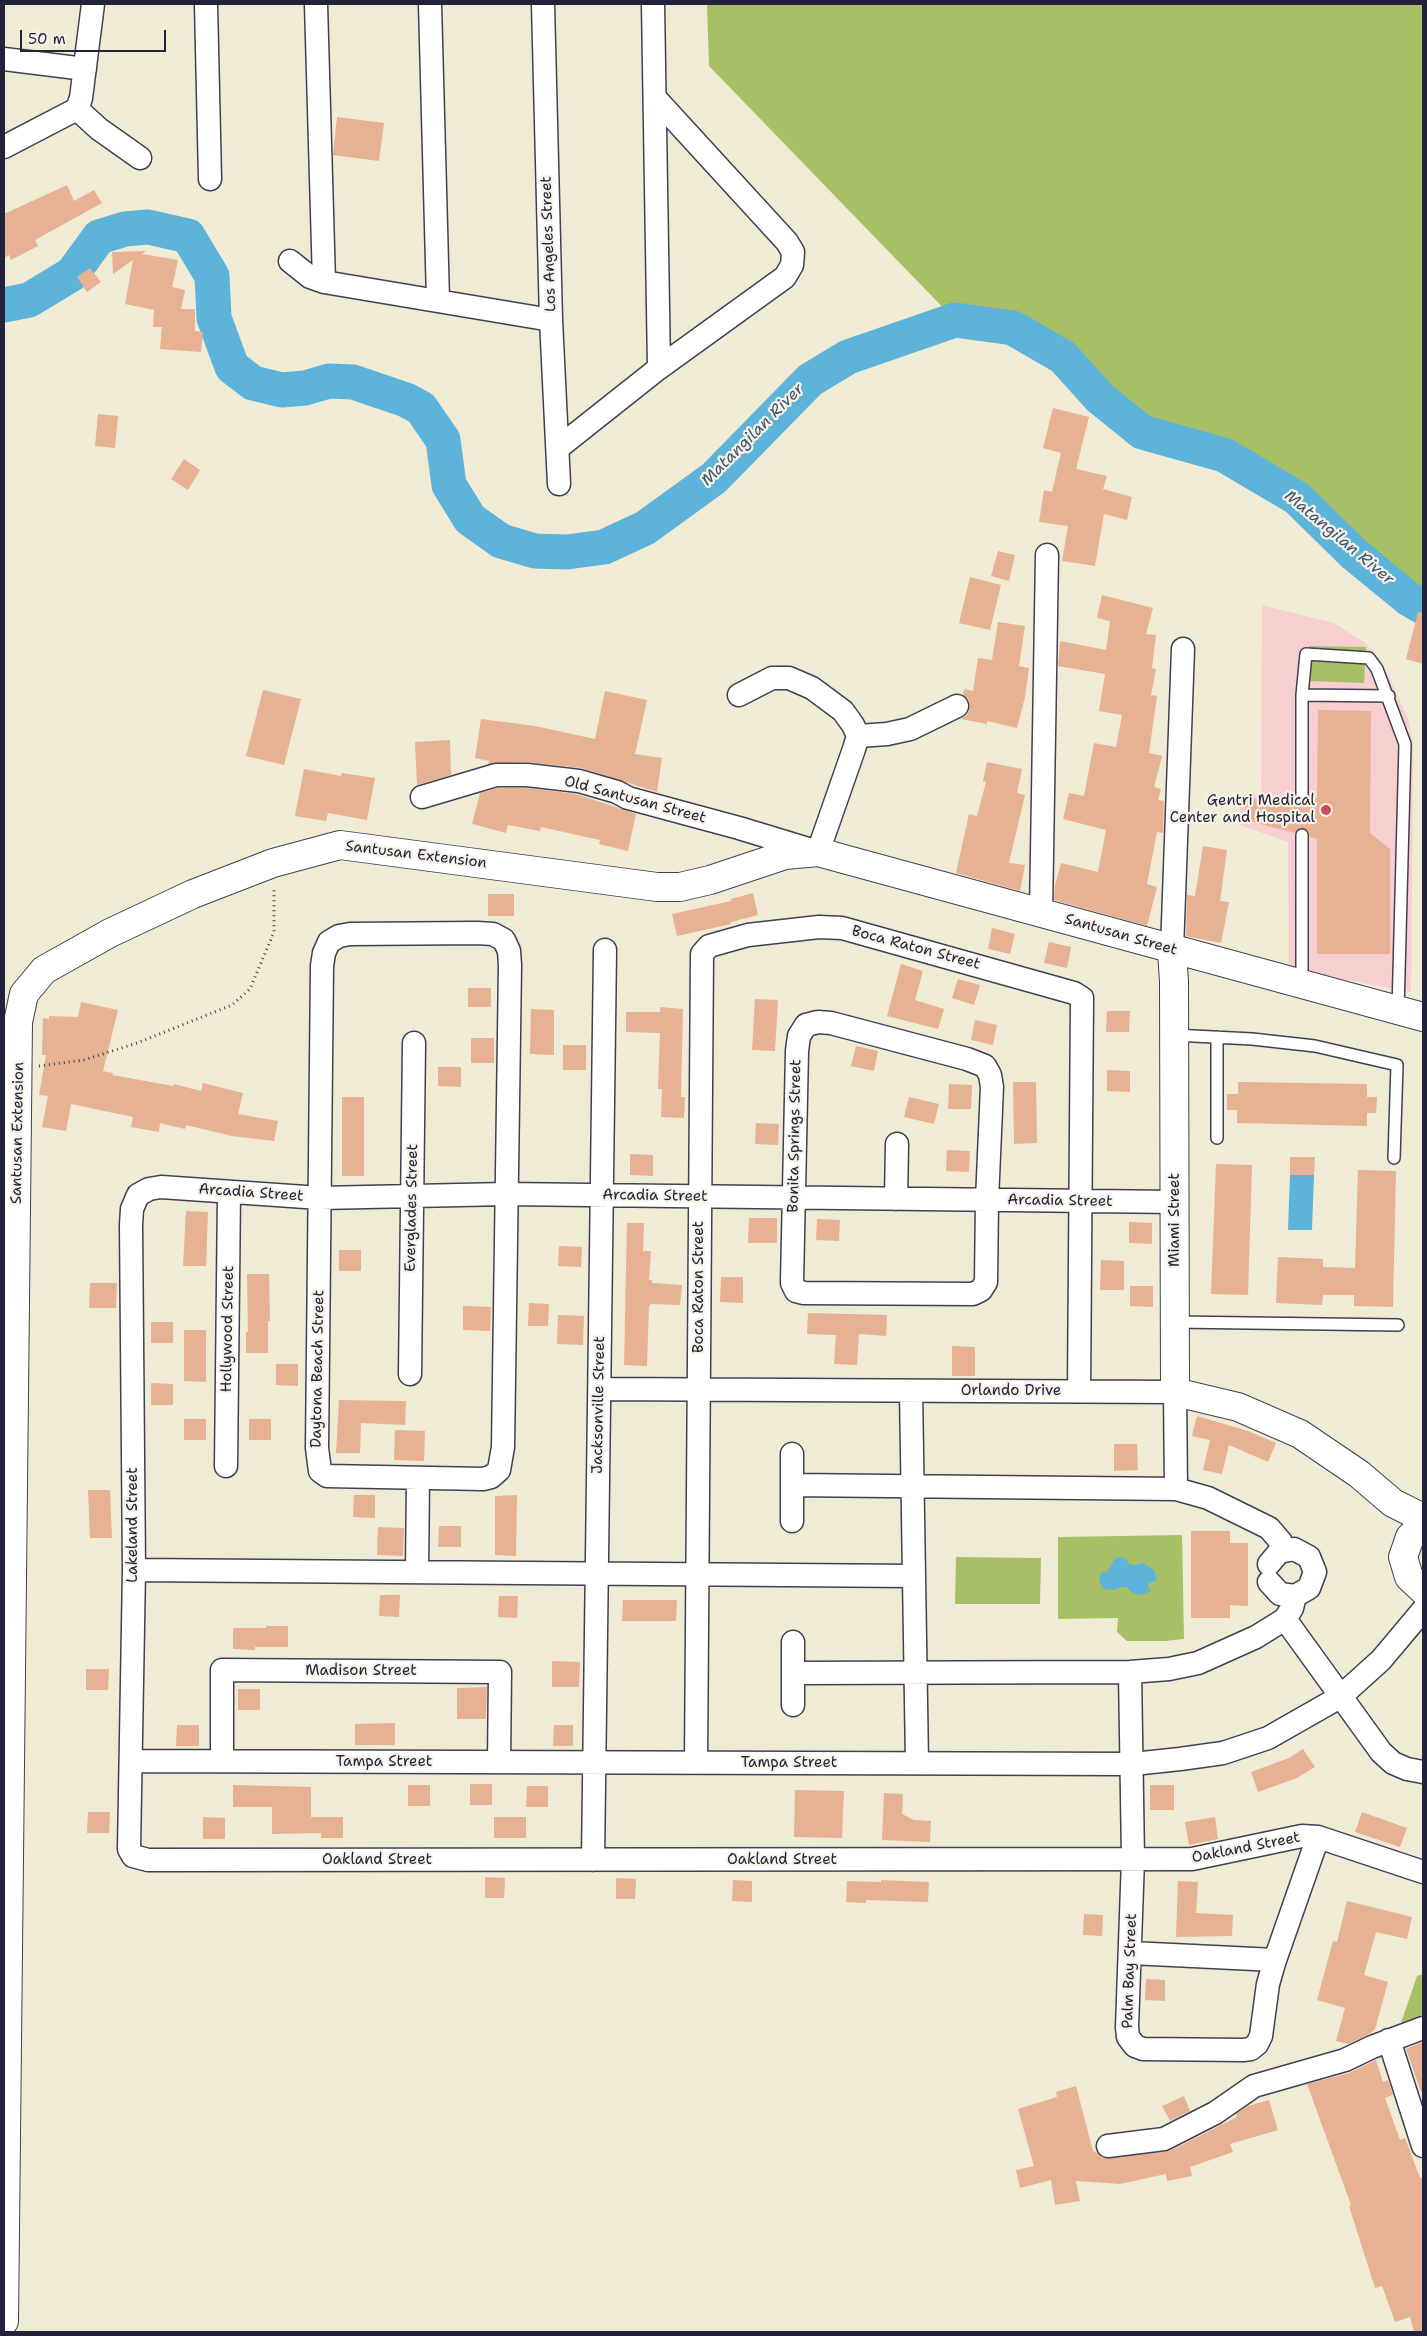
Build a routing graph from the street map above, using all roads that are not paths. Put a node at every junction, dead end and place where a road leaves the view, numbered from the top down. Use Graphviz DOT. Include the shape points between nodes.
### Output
graph roads {
  1 [pos="93,4"];
  2 [pos="206,4"];
  3 [pos="316,4"];
  4 [pos="430,4"];
  5 [pos="543,4"];
  6 [pos="653,4"];
  7 [pos="4,59"];
  8 [pos="85,69"];
  9 [pos="656,99"];
  10 [pos="77,108"];
  11 [pos="4,147"];
  12 [pos="140,158"];
  13 [pos="210,179"];
  14 [pos="290,261"];
  15 [pos="324,282"];
  16 [pos="438,300"];
  17 [pos="552,320"];
  18 [pos="659,368"];
  19 [pos="558,448"];
  20 [pos="559,484"];
  21 [pos="1047,555"];
  22 [pos="1183,649"];
  23 [pos="739,695"];
  24 [pos="1302,695"];
  25 [pos="1388,696"];
  26 [pos="957,706"];
  27 [pos="858,736"];
  28 [pos="422,798"];
  29 [pos="1302,798"];
  30 [pos="1302,835"];
  31 [pos="818,852"];
  32 [pos="1041,913"];
  33 [pos="605,950"];
  34 [pos="1172,950"];
  35 [pos="1302,985"];
  36 [pos="1411,1014"];
  37 [pos="1174,1035"];
  38 [pos="1217,1037"];
  39 [pos="414,1043"];
  40 [pos="11,1070"];
  41 [pos="1216,1138"];
  42 [pos="897,1144"];
  43 [pos="1394,1158"];
  44 [pos="229,1192"];
  45 [pos="506,1194"];
  46 [pos="138,1195"];
  47 [pos="602,1195"];
  48 [pos="700,1196"];
  49 [pos="412,1197"];
  50 [pos="320,1198"];
  51 [pos="794,1198"];
  52 [pos="896,1199"];
  53 [pos="987,1200"];
  54 [pos="1082,1201"];
  55 [pos="1175,1202"];
  56 [pos="1175,1322"];
  57 [pos="1398,1325"];
  58 [pos="410,1374"];
  59 [pos="600,1389"];
  60 [pos="698,1390"];
  61 [pos="911,1391"];
  62 [pos="1078,1391"];
  63 [pos="1176,1392"];
  64 [pos="792,1454"];
  65 [pos="226,1466"];
  66 [pos="418,1479"];
  67 [pos="792,1485"];
  68 [pos="913,1486"];
  69 [pos="1176,1489"];
  70 [pos="792,1521"];
  71 [pos="1419,1526"];
  72 [pos="1274,1565"];
  73 [pos="134,1570"];
  74 [pos="417,1572"];
  75 [pos="597,1574"];
  76 [pos="697,1574"];
  77 [pos="914,1576"];
  78 [pos="1421,1595"];
  79 [pos="1295,1596"];
  80 [pos="1285,1619"];
  81 [pos="793,1642"];
  82 [pos="915,1672"];
  83 [pos="1130,1672"];
  84 [pos="793,1673"];
  85 [pos="1340,1697"];
  86 [pos="793,1705"];
  87 [pos="132,1761"];
  88 [pos="222,1761"];
  89 [pos="499,1762"];
  90 [pos="594,1762"];
  91 [pos="696,1762"];
  92 [pos="917,1763"];
  93 [pos="1133,1764"];
  94 [pos="1423,1772"];
  95 [pos="1318,1838"];
  96 [pos="133,1856"];
  97 [pos="1133,1859"];
  98 [pos="593,1860"];
  99 [pos="1423,1872"];
  100 [pos="1131,1953"];
  101 [pos="1275,1960"];
  102 [pos="1423,2028"];
  103 [pos="1389,2040"];
  104 [pos="1108,2146"];
  105 [pos="1423,2146"];
  106 [pos="4,2321"];
  1 -- 8 [label="street"];
  2 -- 13 [label="street"];
  3 -- 15 [label="street"];
  4 -- 16 [label="street"];
  5 -- 17 [label="street, Los Angeles Street"];
  6 -- 9 [label="street"];
  7 -- 8 [label="street"];
  8 -- 10 [label="street" via="82,98"];
  9 -- 18 [label="street"];
  9 -- 18 [label="street" via="793,252 792,265 785,277"];
  10 -- 11 [label="street"];
  10 -- 12 [label="street" via="99,129"];
  14 -- 15 [label="street" via="310,277"];
  15 -- 16 [label="street"];
  16 -- 17 [label="street"];
  17 -- 19 [label="street, Los Angeles Street"];
  18 -- 19 [label="street"];
  19 -- 20 [label="street, Los Angeles Street"];
  21 -- 32 [label="street"];
  22 -- 34 [label="street"];
  23 -- 27 [label="street" via="780,676 801,682 843,711"];
  24 -- 25 [label="lane"];
  24 -- 25 [label="lane" via="1306,654 1369,658 1378,669"];
  24 -- 29 [label="lane"];
  25 -- 36 [label="lane" via="1404,744"];
  26 -- 27 [label="street" via="910,729"];
  27 -- 31 [label="street"];
  28 -- 31 [label="street, Old Santusan Street" via="496,775 527,775 579,782"];
  30 -- 35 [label="lane"];
  31 -- 32 [label="street, Santusan Street"];
  31 -- 40 [label="street, Santusan Extension" via="785,855 680,887 340,845 273,863 193,894 110,933 44,970 24,994"];
  32 -- 34 [label="street, Santusan Street"];
  33 -- 47 [label="street, Jacksonville Street"];
  34 -- 35 [label="street, Santusan Street"];
  34 -- 37 [label="street, Miami Street"];
  35 -- 36 [label="street, Santusan Street"];
  37 -- 38 [label="lane"];
  37 -- 55 [label="street, Miami Street"];
  38 -- 41 [label="lane"];
  38 -- 43 [label="lane" via="1315,1046 1397,1065"];
  39 -- 49 [label="street, Everglades Street"];
  40 -- 106 [label="street, Santusan Extension"];
  42 -- 52 [label="street"];
  44 -- 46 [label="street, Arcadia Street" via="161,1186"];
  44 -- 50 [label="street, Arcadia Street"];
  44 -- 65 [label="street, Hollywood Street"];
  45 -- 47 [label="street, Arcadia Street"];
  45 -- 49 [label="street, Arcadia Street"];
  45 -- 50 [label="street, Daytona Beach Street" via="510,965 504,940 493,934 350,934 330,942 322,966"];
  45 -- 66 [label="street, Daytona Beach Street" via="503,1447 499,1470 482,1479"];
  46 -- 73 [label="street, Lakeland Street" via="131,1225"];
  47 -- 48 [label="street, Arcadia Street"];
  47 -- 59 [label="street, Jacksonville Street"];
  48 -- 51 [label="street, Arcadia Street"];
  48 -- 54 [label="street, Boca Raton Street" via="702,954 709,946 748,935 819,927 866,933 1082,998"];
  48 -- 60 [label="street, Boca Raton Street"];
  49 -- 50 [label="street, Arcadia Street"];
  49 -- 58 [label="street, Everglades Street"];
  50 -- 66 [label="street, Daytona Beach Street" via="316,1448 320,1471 338,1478"];
  51 -- 52 [label="street, Arcadia Street"];
  51 -- 53 [label="street, Bonita Springs Street" via="792,1283 796,1290 814,1294 973,1294 982,1290 986,1282"];
  51 -- 53 [label="street, Bonita Springs Street" via="799,1036 806,1025 818,1022 985,1066 992,1087"];
  52 -- 53 [label="street, Arcadia Street"];
  53 -- 54 [label="street, Arcadia Street"];
  54 -- 55 [label="street, Arcadia Street"];
  54 -- 62 [label="street, Boca Raton Street"];
  55 -- 56 [label="street, Miami Street"];
  56 -- 57 [label="lane"];
  56 -- 63 [label="street, Miami Street"];
  59 -- 60 [label="street, Orlando Drive"];
  59 -- 75 [label="street, Jacksonville Street"];
  60 -- 61 [label="street, Orlando Drive"];
  60 -- 76 [label="street, Boca Raton Street"];
  61 -- 62 [label="street, Orlando Drive"];
  61 -- 68 [label="street"];
  62 -- 63 [label="street, Orlando Drive"];
  63 -- 69 [label="street, Miami Street"];
  63 -- 71 [label="street, Orlando Drive" via="1238,1407 1300,1434 1359,1474 1393,1503 1403,1519"];
  64 -- 67 [label="street"];
  66 -- 74 [label="street"];
  67 -- 68 [label="street"];
  67 -- 70 [label="street"];
  68 -- 69 [label="street"];
  68 -- 77 [label="street"];
  69 -- 72 [label="street" via="1208,1498 1269,1528 1281,1542"];
  71 -- 78 [label="street" via="1405,1546 1403,1557 1407,1573"];
  72 -- 79 [label="street" via="1280,1594"];
  72 -- 79 [label="street" via="1294,1550 1304,1553 1314,1567 1312,1583 1305,1592"];
  73 -- 74 [label="street"];
  73 -- 87 [label="street, Lakeland Street"];
  74 -- 75 [label="street"];
  75 -- 76 [label="street"];
  75 -- 90 [label="street, Jacksonville Street"];
  76 -- 77 [label="street"];
  76 -- 91 [label="street, Boca Raton Street"];
  77 -- 82 [label="street"];
  78 -- 85 [label="street, Tampa Street" via="1403,1632 1381,1660"];
  79 -- 80 [label="street"];
  80 -- 83 [label="street" via="1256,1637 1198,1663"];
  80 -- 85 [label="street"];
  81 -- 84 [label="street"];
  82 -- 83 [label="street"];
  82 -- 84 [label="street"];
  82 -- 92 [label="street"];
  83 -- 93 [label="street, Palm Bay Street"];
  84 -- 86 [label="street"];
  85 -- 93 [label="street, Tampa Street" via="1268,1738 1222,1753"];
  85 -- 94 [label="street" via="1393,1763"];
  87 -- 88 [label="street, Tampa Street"];
  87 -- 96 [label="street, Lakeland Street" via="128,1840"];
  88 -- 89 [label="street, Tampa Street"];
  88 -- 89 [label="street, Madison Street" via="222,1670 500,1672"];
  89 -- 90 [label="street, Tampa Street"];
  90 -- 91 [label="street, Tampa Street"];
  90 -- 98 [label="street, Jacksonville Street"];
  91 -- 92 [label="street, Tampa Street"];
  92 -- 93 [label="street, Tampa Street"];
  93 -- 97 [label="street, Palm Bay Street"];
  95 -- 97 [label="street, Oakland Street" via="1302,1836 1192,1859"];
  95 -- 99 [label="street, Oakland Street"];
  95 -- 101 [label="street, Palm Bay Street"];
  96 -- 98 [label="street, Oakland Street" via="148,1860"];
  97 -- 98 [label="street, Oakland Street"];
  97 -- 100 [label="street, Palm Bay Street"];
  100 -- 101 [label="street"];
  100 -- 101 [label="street, Palm Bay Street" via="1128,2037 1134,2046 1143,2049 1251,2049 1261,2036 1268,1984"];
  102 -- 103 [label="street"];
  103 -- 104 [label="street" via="1345,2060 1254,2086 1215,2113 1164,2139"];
  103 -- 105 [label="street"];
}
